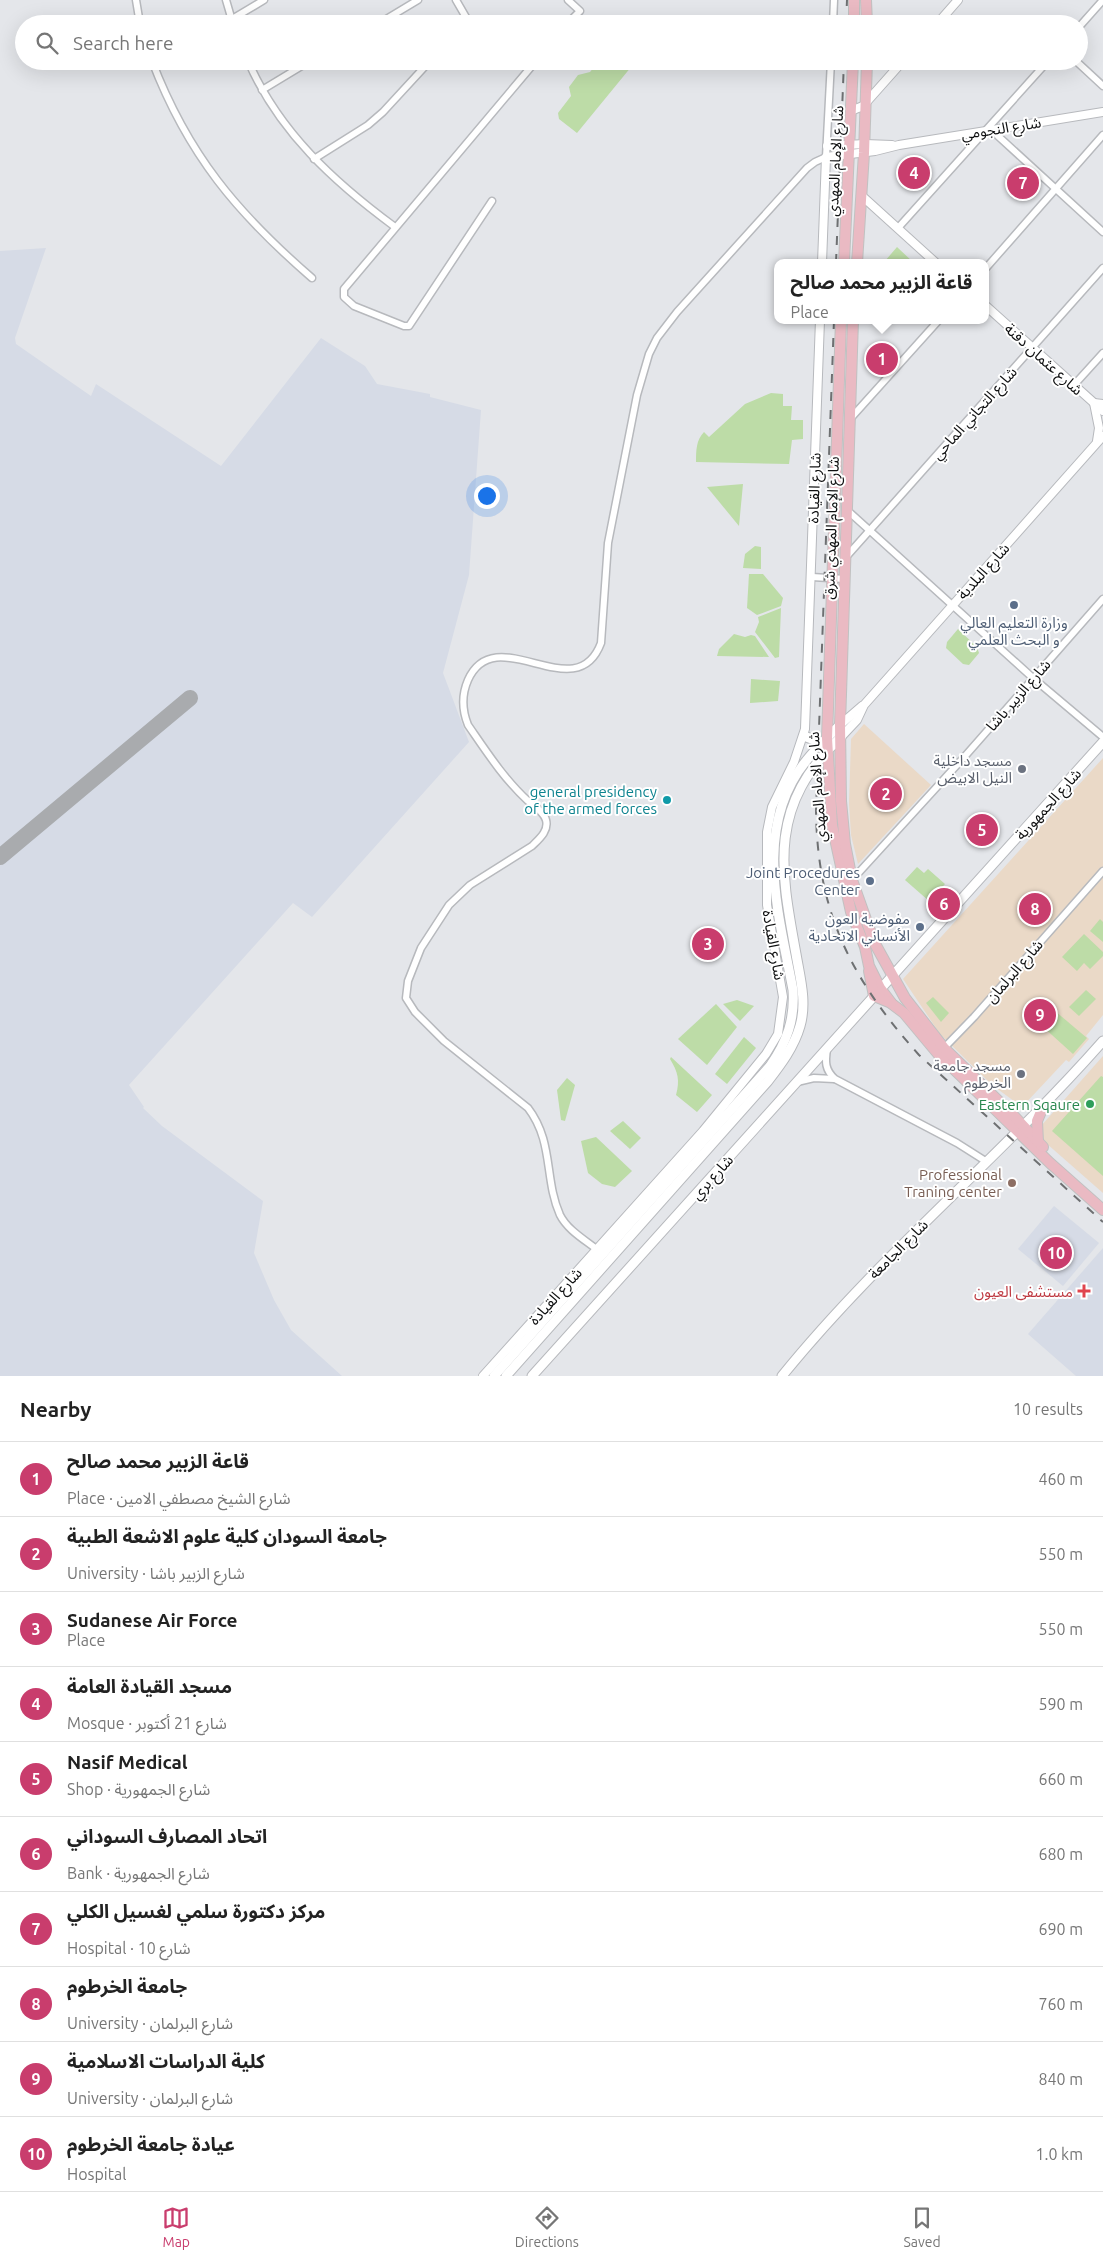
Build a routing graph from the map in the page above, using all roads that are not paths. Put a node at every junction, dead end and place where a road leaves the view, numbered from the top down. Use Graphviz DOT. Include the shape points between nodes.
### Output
graph roads {
  1 [pos="136,0"];
  2 [pos="226,0"];
  3 [pos="264,0"];
  4 [pos="418,0"];
  5 [pos="456,0"];
  6 [pos="568,0"];
  7 [pos="834,0"];
  8 [pos="854,0"];
  9 [pos="866,0"];
  10 [pos="958,0"];
  11 [pos="1103,0"];
  12 [pos="138,15"];
  13 [pos="231,15"];
  14 [pos="243,15"];
  15 [pos="393,15"];
  16 [pos="465,15"];
  17 [pos="576,15"];
  18 [pos="833,15"];
  19 [pos="854,15"];
  20 [pos="866,15"];
  21 [pos="945,15"];
  22 [pos="1088,17"];
  23 [pos="156,70"];
  24 [pos="252,70"];
  25 [pos="295,70"];
  26 [pos="422,70"];
  27 [pos="528,70"];
  28 [pos="831,70"];
  29 [pos="854,70"];
  30 [pos="867,70"];
  31 [pos="895,70"];
  32 [pos="1040,70"];
  33 [pos="1086,70"];
  34 [pos="1103,86"];
  35 [pos="262,90"];
  36 [pos="866,103"];
  37 [pos="853,110"];
  38 [pos="1103,112"];
  39 [pos="990,130"];
  40 [pos="1103,135"];
  41 [pos="827,146"];
  42 [pos="864,148"];
  43 [pos="850,150"];
  44 [pos="826,157"];
  45 [pos="314,159"];
  46 [pos="1055,189"];
  47 [pos="862,196"];
  48 [pos="492,201"];
  49 [pos="395,227"];
  50 [pos="898,228"];
  51 [pos="1103,232"];
  52 [pos="822,259"];
  53 [pos="844,259"];
  54 [pos="857,259"];
  55 [pos="932,259"];
  56 [pos="989,265"];
  57 [pos="1103,268"];
  58 [pos="312,278"];
  59 [pos="989,309"];
  60 [pos="820,324"];
  61 [pos="841,324"];
  62 [pos="853,324"];
  63 [pos="935,324"];
  64 [pos="1033,348"];
  65 [pos="1103,353"];
  66 [pos="1074,385"];
  67 [pos="1094,403"];
  68 [pos="1103,404"];
  69 [pos="1103,411"];
  70 [pos="850,419"];
  71 [pos="1103,436"];
  72 [pos="1100,443"];
  73 [pos="847,510"];
  74 [pos="869,530"];
  75 [pos="846,558"];
  76 [pos="812,577"];
  77 [pos="833,578"];
  78 [pos="845,578"];
  79 [pos="1103,598"];
  80 [pos="952,605"];
  81 [pos="1033,678"];
  82 [pos="864,705"];
  83 [pos="840,725"];
  84 [pos="804,736"];
  85 [pos="841,737"];
  86 [pos="1103,737"];
  87 [pos="1103,742"];
  88 [pos="826,743"];
  89 [pos="1103,871"];
  90 [pos="852,880"];
  91 [pos="892,978"];
  92 [pos="877,992"];
  93 [pos="1103,1041"];
  94 [pos="828,1048"];
  95 [pos="944,1048"];
  96 [pos="835,1079"];
  97 [pos="796,1082"];
  98 [pos="1043,1108"];
  99 [pos="1021,1129"];
  100 [pos="1038,1142"];
  101 [pos="691,1156"];
  102 [pos="986,1162"];
  103 [pos="1103,1203"];
  104 [pos="1103,1210"];
  105 [pos="600,1252"];
  106 [pos="483,1376"];
  107 [pos="494,1376"];
  108 [pos="506,1376"];
  109 [pos="532,1376"];
  110 [pos="782,1376"];
  1 -- 12 [label="street"];
  2 -- 13 [label="street"];
  3 -- 14 [label="street"];
  4 -- 15 [label="street"];
  5 -- 16 [label="street"];
  6 -- 17 [label="street" via="580,11"];
  7 -- 18 [label="street"];
  8 -- 19 [label="main road"];
  9 -- 20 [label="main road"];
  10 -- 21 [label="street"];
  11 -- 22 [label="street"];
  23 -- 58 [label="street" via="187,138 221,189 259,231"];
  24 -- 35 [label="street"];
  25 -- 35 [label="street"];
  26 -- 45 [label="street" via="384,112"];
  27 -- 49 [label="street"];
  28 -- 41 [label="street"];
  29 -- 37 [label="main road, شارع الإمام المهدي"];
  30 -- 36 [label="main road"];
  31 -- 36 [label="street"];
  32 -- 39 [label="street"];
  33 -- 34 [label="street"];
  35 -- 45 [label="street" via="296,140"];
  36 -- 37 [label="street"];
  36 -- 42 [label="main road"];
  37 -- 43 [label="main road, شارع الإمام المهدي"];
  38 -- 39 [label="street, شارع النجومي"];
  39 -- 42 [label="street, شارع النجومي"];
  39 -- 46 [label="street"];
  39 -- 50 [label="street"];
  40 -- 46 [label="street"];
  41 -- 43 [label="street"];
  41 -- 44 [label="street"];
  42 -- 43 [label="street, شارع النجومي"];
  42 -- 47 [label="main road"];
  43 -- 44 [label="street"];
  43 -- 53 [label="main road, شارع الإمام المهدي"];
  44 -- 52 [label="street"];
  44 -- 105 [label="street" via="808,168 677,312 656,338 648,354 608,543 601,643 597,653 586,664 571,670 514,658 489,658 472,672 464,692 463,713 468,725 514,787 543,814 546,828 532,846 470,885 450,905 422,948 408,981 406,998 415,1012 444,1041 528,1108 543,1134 561,1216"];
  45 -- 49 [label="street" via="356,198"];
  46 -- 51 [label="street"];
  46 -- 56 [label="street"];
  47 -- 50 [label="street"];
  47 -- 54 [label="main road"];
  48 -- 49 [label="street" via="409,326 354,306 343,293"];
  50 -- 55 [label="street"];
  57 -- 64 [label="street, شارع التجاني الماحي"];
  59 -- 64 [label="street, شارع عثمان دقنة"];
  60 -- 76 [label="street, شارع القيادة"];
  61 -- 77 [label="main road, شارع الإمام المهدي"];
  62 -- 70 [label="main road, شارع الإمام المهدي شرق"];
  63 -- 70 [label="street"];
  64 -- 66 [label="street, شارع عثمان دقنة"];
  64 -- 74 [label="street, شارع التجاني الماحي"];
  65 -- 66 [label="street"];
  66 -- 67 [label="street, شارع عثمان دقنة"];
  67 -- 68 [label="street"];
  67 -- 69 [label="street, شارع عثمان دقنة"];
  67 -- 72 [label="street"];
  70 -- 73 [label="main road, شارع الإمام المهدي شرق"];
  71 -- 72 [label="street, شارع البلدية"];
  72 -- 80 [label="street, شارع البلدية"];
  73 -- 74 [label="street"];
  73 -- 75 [label="main road, شارع الإمام المهدي شرق"];
  74 -- 75 [label="street, شارع التجاني الماحي"];
  74 -- 80 [label="street"];
  75 -- 78 [label="main road, شارع الإمام المهدي شرق"];
  76 -- 77 [label="street"];
  76 -- 84 [label="street, شارع القيادة"];
  77 -- 78 [label="street"];
  77 -- 88 [label="main road, شارع الإمام المهدي"];
  78 -- 83 [label="main road, شارع الإمام المهدي شرق"];
  79 -- 81 [label="street, شارع الزبير باشا"];
  80 -- 81 [label="street"];
  80 -- 82 [label="street, شارع البلدية"];
  81 -- 86 [label="street"];
  81 -- 90 [label="street, شارع الزبير باشا"];
  82 -- 83 [label="street"];
  82 -- 85 [label="street"];
  83 -- 85 [label="main road, شارع الإمام المهدي شرق"];
  83 -- 88 [label="main road"];
  84 -- 88 [label="main road"];
  84 -- 101 [label="street, شارع القيادة" via="772,807 767,832 766,905 783,997 778,1034"];
  85 -- 88 [label="main road, شارع القيادة"];
  85 -- 90 [label="main road, شارع الإمام المهدي" via="841,801"];
  87 -- 91 [label="main road, شارع الجمهورية"];
  88 -- 92 [label="main road, شارع الإمام المهدي" via="836,850"];
  88 -- 101 [label="main road, شارع القيادة" via="799,793 786,827 783,847 784,890 802,989 800,1025 785,1059"];
  89 -- 95 [label="street, شارع البرلمان"];
  90 -- 91 [label="main road, شارع الإمام المهدي" via="867,927"];
  91 -- 92 [label="main road, شارع بري"];
  91 -- 95 [label="main road, شارع الإمام المهدي"];
  92 -- 94 [label="main road, شارع بري"];
  92 -- 99 [label="main road, شارع الإمام المهدي" via="904,1013 939,1054"];
  93 -- 98 [label="main road, شارع الجامعة"];
  94 -- 96 [label="street" via="825,1063"];
  94 -- 97 [label="main road, شارع بري"];
  95 -- 99 [label="main road, شارع الإمام المهدي"];
  96 -- 97 [label="street" via="814,1078"];
  96 -- 102 [label="street" via="957,1143"];
  97 -- 109 [label="main road, شارع بري"];
  98 -- 99 [label="main road, شارع الجامعة"];
  98 -- 100 [label="main road" via="1037,1121"];
  99 -- 100 [label="main road, شارع الإمام المهدي"];
  99 -- 102 [label="main road, شارع الجامعة"];
  99 -- 104 [label="main road, شارع الإمام المهدي"];
  100 -- 103 [label="main road, شارع الإمام المهدي"];
  101 -- 105 [label="main road, شارع القيادة"];
  101 -- 108 [label="main road, شارع القيادة"];
  102 -- 110 [label="main road, شارع الجامعة" via="874,1272"];
  105 -- 106 [label="street, شارع القيادة"];
  105 -- 107 [label="main road, شارع القيادة"];
}
